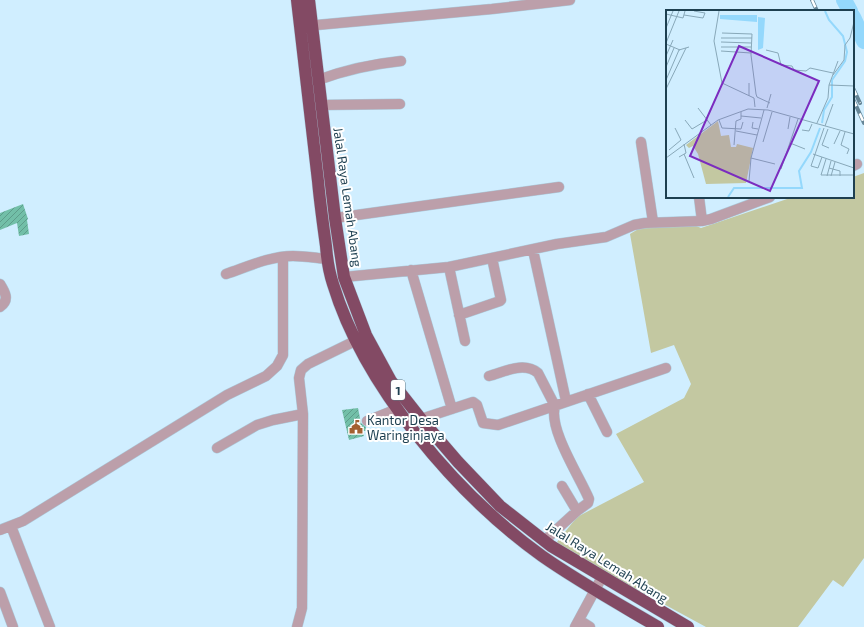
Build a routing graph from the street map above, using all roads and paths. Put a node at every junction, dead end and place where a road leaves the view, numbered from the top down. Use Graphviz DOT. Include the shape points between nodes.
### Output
graph roads {
  1 [pos="297,0"];
  2 [pos="309,0"];
  3 [pos="570,0"];
  4 [pos="492,5"];
  5 [pos="306,26"];
  6 [pos="401,61"];
  7 [pos="318,80"];
  8 [pos="400,104"];
  9 [pos="322,105"];
  10 [pos="641,142"];
  11 [pos="559,187"];
  12 [pos="700,198"];
  13 [pos="767,198"];
  14 [pos="335,218"];
  15 [pos="702,221"];
  16 [pos="653,222"];
  17 [pos="533,250"];
  18 [pos="283,257"];
  19 [pos="492,258"];
  20 [pos="328,259"];
  21 [pos="449,267"];
  22 [pos="411,270"];
  23 [pos="226,274"];
  24 [pos="344,277"];
  25 [pos="0,284"];
  26 [pos="0,307"];
  27 [pos="459,315"];
  28 [pos="355,341"];
  29 [pos="465,341"];
  30 [pos="666,368"];
  31 [pos="489,376"];
  32 [pos="588,394"];
  33 [pos="566,401"];
  34 [pos="555,406"];
  35 [pos="397,409"];
  36 [pos="452,409"];
  37 [pos="303,414"];
  38 [pos="421,419"];
  39 [pos="367,421"];
  40 [pos="607,432"];
  41 [pos="217,448"];
  42 [pos="562,486"];
  43 [pos="577,511"];
  44 [pos="11,526"];
  45 [pos="0,530"];
  46 [pos="544,541"];
  47 [pos="602,577"];
  48 [pos="594,590"];
  49 [pos="0,592"];
  50 [pos="577,624"];
  51 [pos="13,627"];
  52 [pos="50,627"];
  53 [pos="297,627"];
  54 [pos="590,627"];
  55 [pos="658,627"];
  56 [pos="688,627"];
  1 -- 5 [label="highway, 1"];
  2 -- 5 [label="highway, 1"];
  3 -- 4 [label="street"];
  4 -- 5 [label="street"];
  5 -- 7 [label="highway, Jalal Raya Lemah Abang / 1"];
  5 -- 20 [label="highway, Jalal Raya Lemah Abang / 1"];
  6 -- 7 [label="street" via="350,69"];
  7 -- 9 [label="highway, Jalal Raya Lemah Abang / 1"];
  8 -- 9 [label="street"];
  9 -- 14 [label="highway, Jalal Raya Lemah Abang / 1"];
  10 -- 16 [label="street"];
  11 -- 14 [label="street"];
  12 -- 15 [label="street"];
  13 -- 15 [label="street"];
  14 -- 24 [label="highway, Jalal Raya Lemah Abang / 1"];
  15 -- 16 [label="street"];
  16 -- 17 [label="street" via="634,224 606,237"];
  17 -- 19 [label="street"];
  17 -- 33 [label="street"];
  18 -- 20 [label="street"];
  18 -- 23 [label="street"];
  18 -- 44 [label="street" via="283,355 277,366 266,376 227,395"];
  19 -- 21 [label="street"];
  19 -- 27 [label="street" via="501,300"];
  20 -- 28 [label="highway, Jalal Raya Lemah Abang / 1" via="332,282"];
  21 -- 22 [label="street"];
  21 -- 27 [label="street"];
  22 -- 24 [label="street"];
  22 -- 36 [label="street"];
  24 -- 38 [label="highway, Jalal Raya Lemah Abang / 1" via="369,342 391,381"];
  25 -- 26 [label="street" via="6,300"];
  27 -- 29 [label="street"];
  28 -- 35 [label="highway, Jalal Raya Lemah Abang / 1"];
  28 -- 37 [label="street" via="301,370 299,378"];
  30 -- 32 [label="street"];
  31 -- 34 [label="street" via="517,368 534,370"];
  32 -- 33 [label="street"];
  32 -- 40 [label="street"];
  33 -- 34 [label="street"];
  34 -- 36 [label="street" via="498,425 483,423 477,405 473,402"];
  34 -- 43 [label="street" via="556,429 589,499 588,503"];
  35 -- 39 [label="street"];
  35 -- 48 [label="highway, Jalal Raya Lemah Abang / 1" via="445,469 494,518 542,556"];
  36 -- 38 [label="street"];
  37 -- 41 [label="street" via="257,425"];
  37 -- 53 [label="street" via="302,608"];
  38 -- 46 [label="highway, Jalal Raya Lemah Abang / 1" via="500,506"];
  42 -- 43 [label="street"];
  43 -- 46 [label="street"];
  44 -- 45 [label="street"];
  44 -- 52 [label="street"];
  46 -- 47 [label="highway, Jalal Raya Lemah Abang / 1"];
  47 -- 48 [label="street"];
  47 -- 56 [label="highway, Jalal Raya Lemah Abang / 1"];
  48 -- 50 [label="street"];
  48 -- 55 [label="highway, Jalal Raya Lemah Abang / 1"];
  49 -- 51 [label="street"];
  50 -- 54 [label="street"];
}
